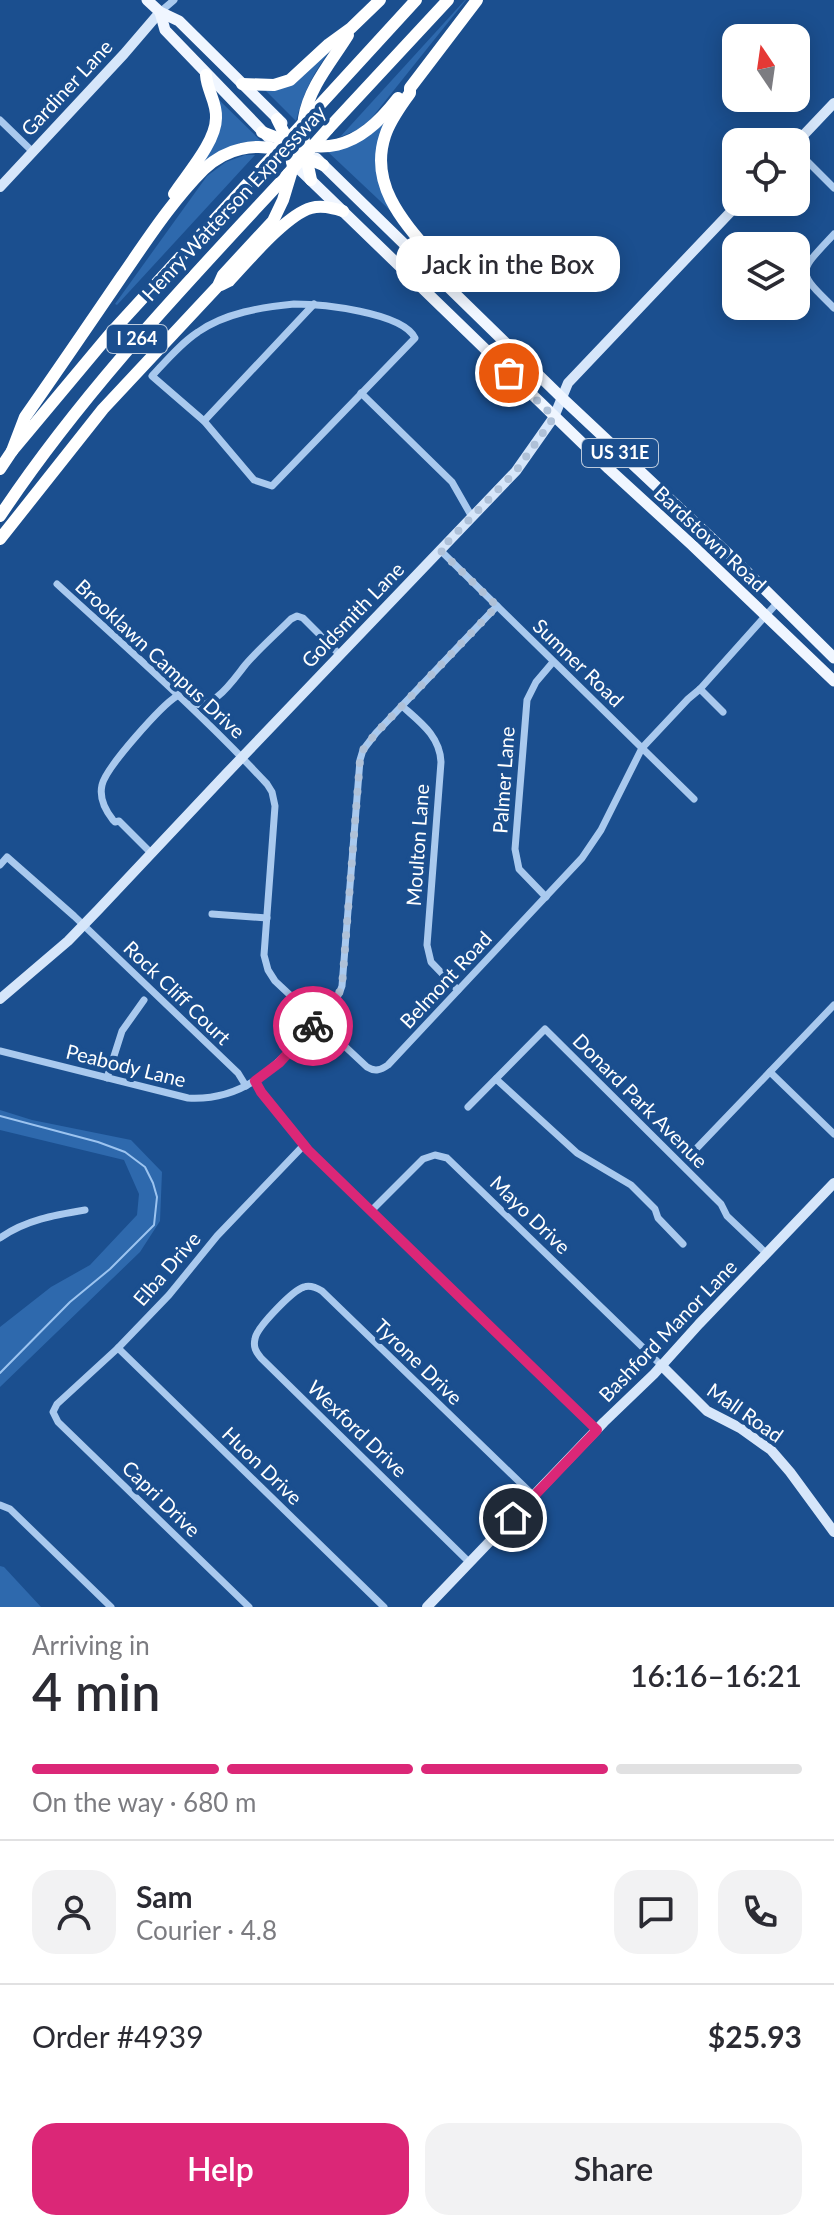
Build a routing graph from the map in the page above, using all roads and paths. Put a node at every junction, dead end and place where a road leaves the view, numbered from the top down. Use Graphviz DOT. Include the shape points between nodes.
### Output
graph roads {
  1 [pos="147,0"];
  2 [pos="174,0"];
  3 [pos="380,0"];
  4 [pos="416,0"];
  5 [pos="448,0"];
  6 [pos="477,0"];
  7 [pos="160,12"];
  8 [pos="351,28"];
  9 [pos="206,75"];
  10 [pos="242,84"];
  11 [pos="410,88"];
  12 [pos="834,103"];
  13 [pos="277,119"];
  14 [pos="0,120"];
  15 [pos="810,128"];
  16 [pos="262,132"];
  17 [pos="33,152"];
  18 [pos="305,152"];
  19 [pos="285,156"];
  20 [pos="810,164"];
  21 [pos="323,165"];
  22 [pos="311,180"];
  23 [pos="0,187"];
  24 [pos="834,188"];
  25 [pos="343,211"];
  26 [pos="727,216"];
  27 [pos="156,227"];
  28 [pos="834,234"];
  29 [pos="444,282"];
  30 [pos="218,286"];
  31 [pos="314,304"];
  32 [pos="834,308"];
  33 [pos="361,393"];
  34 [pos="561,397"];
  35 [pos="554,417"];
  36 [pos="204,421"];
  37 [pos="12,451"];
  38 [pos="0,469"];
  39 [pos="0,516"];
  40 [pos="472,517"];
  41 [pos="695,524"];
  42 [pos="679,534"];
  43 [pos="0,539"];
  44 [pos="440,550"];
  45 [pos="57,584"];
  46 [pos="778,602"];
  47 [pos="497,606"];
  48 [pos="765,616"];
  49 [pos="340,655"];
  50 [pos="834,660"];
  51 [pos="553,662"];
  52 [pos="830,677"];
  53 [pos="700,689"];
  54 [pos="176,695"];
  55 [pos="402,706"];
  56 [pos="723,712"];
  57 [pos="642,748"];
  58 [pos="241,758"];
  59 [pos="694,799"];
  60 [pos="151,853"];
  61 [pos="0,865"];
  62 [pos="546,897"];
  63 [pos="212,914"];
  64 [pos="267,918"];
  65 [pos="83,926"];
  66 [pos="458,990"];
  67 [pos="0,999"];
  68 [pos="144,1000"];
  69 [pos="834,1005"];
  70 [pos="318,1022"];
  71 [pos="0,1051"];
  72 [pos="770,1072"];
  73 [pos="107,1078"];
  74 [pos="496,1079"];
  75 [pos="255,1081"];
  76 [pos="246,1086"];
  77 [pos="468,1107"];
  78 [pos="834,1134"];
  79 [pos="304,1145"];
  80 [pos="695,1150"];
  81 [pos="834,1183"];
  82 [pos="85,1210"];
  83 [pos="371,1211"];
  84 [pos="0,1238"];
  85 [pos="683,1244"];
  86 [pos="767,1254"];
  87 [pos="275,1312"];
  88 [pos="118,1348"];
  89 [pos="661,1365"];
  90 [pos="53,1412"];
  91 [pos="597,1430"];
  92 [pos="534,1496"];
  93 [pos="0,1505"];
  94 [pos="834,1532"];
  95 [pos="470,1563"];
  96 [pos="111,1607"];
  97 [pos="249,1607"];
  98 [pos="384,1607"];
  99 [pos="427,1607"];
  1 -- 7 [label="main road"];
  2 -- 7 [label="street"];
  3 -- 8 [label="highway"];
  4 -- 19 [label="highway, Henry Watterson Expressway / I 264, bridge" via="317,108"];
  5 -- 19 [label="highway, Henry Watterson Expressway / I 264, bridge" via="328,129"];
  6 -- 11 [label="highway"];
  7 -- 9 [label="main road" via="165,30"];
  7 -- 10 [label="main road" via="179,21"];
  7 -- 17 [label="street, Gardiner Lane"];
  8 -- 10 [label="highway" via="290,80"];
  8 -- 18 [label="highway" via="304,117"];
  9 -- 16 [label="main road"];
  9 -- 27 [label="highway" via="215,108 214,131 156,219"];
  10 -- 13 [label="main road"];
  11 -- 18 [label="highway" via="362,135"];
  11 -- 29 [label="highway" via="385,133 382,177 394,208 444,269"];
  12 -- 15 [label="street"];
  13 -- 18 [label="main road"];
  13 -- 19 [label="highway"];
  14 -- 17 [label="street"];
  16 -- 19 [label="highway"];
  17 -- 23 [label="street, Gardiner Lane"];
  18 -- 19 [label="highway"];
  18 -- 21 [label="highway"];
  18 -- 22 [label="highway"];
  19 -- 22 [label="main road, Bardstown Road / US 31E"];
  19 -- 27 [label="highway" via="256,147 216,159"];
  19 -- 30 [label="highway" via="290,178 273,221"];
  19 -- 37 [label="highway, Henry Watterson Expressway / I 264" via="109,335"];
  19 -- 39 [label="highway, Henry Watterson Expressway / I 264" via="52,442"];
  20 -- 24 [label="street"];
  21 -- 29 [label="main road, Bardstown Road / US 31E"];
  22 -- 25 [label="main road, Bardstown Road / US 31E"];
  25 -- 30 [label="highway" via="319,207 301,212"];
  25 -- 35 [label="main road, Bardstown Road / US 31E"];
  26 -- 34 [label="street, Goldsmith Lane" via="568,383"];
  27 -- 37 [label="highway" via="25,417"];
  28 -- 32 [label="street" via="807,263 805,273"];
  29 -- 34 [label="main road, Bardstown Road / US 31E"];
  30 -- 43 [label="highway" via="103,409"];
  31 -- 33 [label="street" via="359,311 412,332 415,338"];
  31 -- 36 [label="street"];
  31 -- 36 [label="street" via="256,309 214,323 152,376"];
  33 -- 36 [label="street" via="272,486 254,480"];
  33 -- 40 [label="street" via="452,482"];
  34 -- 35 [label="street, Goldsmith Lane"];
  34 -- 41 [label="main road, Bardstown Road / US 31E"];
  35 -- 40 [label="street, Goldsmith Lane" via="516,471"];
  35 -- 42 [label="main road, Bardstown Road / US 31E"];
  37 -- 38 [label="highway, Henry Watterson Expressway / I 264"];
  40 -- 44 [label="street, Goldsmith Lane"];
  41 -- 42 [label="main road"];
  41 -- 46 [label="main road, Bardstown Road / US 31E"];
  42 -- 48 [label="main road, Bardstown Road / US 31E"];
  44 -- 47 [label="street, Sumner Road"];
  44 -- 49 [label="street, Goldsmith Lane"];
  45 -- 54 [label="street, Brooklawn Campus Drive"];
  46 -- 48 [label="street, Belmont Road"];
  46 -- 50 [label="main road, Bardstown Road / US 31E"];
  47 -- 51 [label="street, Sumner Road"];
  47 -- 55 [label="street, Peabody Lane"];
  48 -- 52 [label="main road, Bardstown Road / US 31E"];
  48 -- 53 [label="street, Belmont Road"];
  49 -- 54 [label="street" via="297,616 234,682 207,702 196,706"];
  49 -- 58 [label="street, Goldsmith Lane"];
  50 -- 52 [label="street"];
  51 -- 57 [label="street, Sumner Road"];
  51 -- 62 [label="street, Palmer Lane" via="527,700 515,849 519,869"];
  53 -- 56 [label="street"];
  53 -- 57 [label="street, Belmont Road"];
  54 -- 58 [label="street, Brooklawn Campus Drive"];
  54 -- 60 [label="street" via="118,757 101,790 113,820"];
  55 -- 66 [label="street, Moulton Lane" via="440,749 427,945 431,962"];
  55 -- 70 [label="street, Peabody Lane" via="361,755 342,986"];
  57 -- 59 [label="street, Sumner Road"];
  57 -- 62 [label="street, Belmont Road" via="590,848"];
  58 -- 60 [label="street, Goldsmith Lane"];
  58 -- 64 [label="street, Belmont Road" via="267,784 274,801"];
  60 -- 65 [label="street, Goldsmith Lane"];
  61 -- 65 [label="street, Rock Cliff Court" via="7,857"];
  62 -- 66 [label="street, Belmont Road"];
  63 -- 64 [label="street"];
  64 -- 70 [label="street, Belmont Road" via="268,970"];
  65 -- 67 [label="street, Goldsmith Lane"];
  65 -- 76 [label="street, Rock Cliff Court"];
  66 -- 70 [label="street, Belmont Road" via="378,1070 367,1067"];
  68 -- 73 [label="street" via="122,1031"];
  69 -- 72 [label="street"];
  70 -- 75 [label="street, Peabody Lane"];
  71 -- 73 [label="street, Peabody Lane"];
  72 -- 78 [label="street"];
  72 -- 80 [label="street"];
  73 -- 76 [label="street, Peabody Lane" via="188,1098"];
  74 -- 77 [label="street"];
  74 -- 85 [label="street" via="577,1153 631,1185"];
  74 -- 86 [label="street, Donard Park Avenue" via="545,1029"];
  75 -- 76 [label="street, Peabody Lane"];
  75 -- 79 [label="street"];
  79 -- 83 [label="street"];
  79 -- 88 [label="street, Elba Drive"];
  81 -- 86 [label="street, Bashford Manor Lane"];
  82 -- 84 [label="street" via="39,1219"];
  83 -- 89 [label="street, Mayo Drive" via="423,1159 447,1158"];
  83 -- 91 [label="street"];
  86 -- 89 [label="street, Bashford Manor Lane"];
  87 -- 92 [label="street, Tyrone Drive" via="303,1287 322,1291"];
  87 -- 95 [label="street, Wexford Drive" via="255,1336 258,1354"];
  88 -- 90 [label="street, Elba Drive"];
  88 -- 98 [label="street, Huon Drive"];
  89 -- 91 [label="street, Bashford Manor Lane"];
  89 -- 94 [label="street, Mall Road" via="707,1411 771,1450"];
  90 -- 97 [label="street, Capri Drive"];
  91 -- 92 [label="street, Bashford Manor Lane"];
  92 -- 95 [label="street, Bashford Manor Lane"];
  93 -- 96 [label="street"];
  95 -- 99 [label="street, Bashford Manor Lane"];
}
